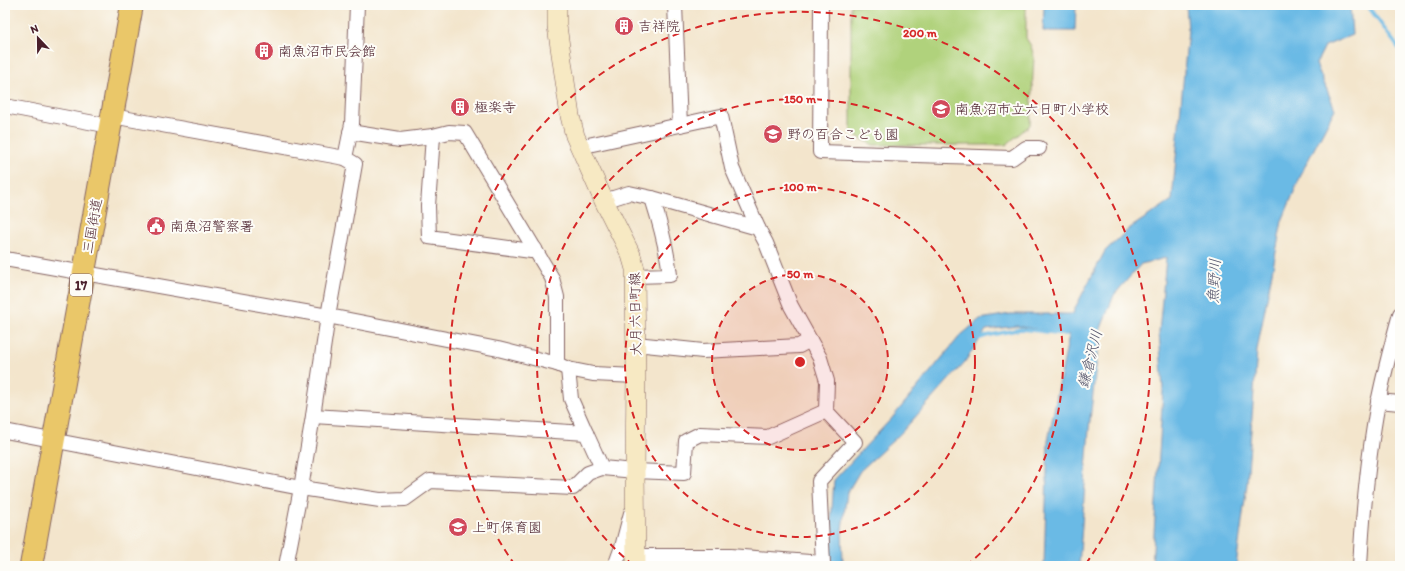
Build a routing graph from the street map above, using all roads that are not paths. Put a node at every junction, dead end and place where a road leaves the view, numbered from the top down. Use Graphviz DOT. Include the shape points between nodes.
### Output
graph roads {
  1 [pos="132,5"];
  2 [pos="357,5"];
  3 [pos="557,5"];
  4 [pos="675,5"];
  5 [pos="822,5"];
  6 [pos="5,106"];
  7 [pos="111,121"];
  8 [pos="680,125"];
  9 [pos="350,132"];
  10 [pos="433,136"];
  11 [pos="579,146"];
  12 [pos="1039,148"];
  13 [pos="345,158"];
  14 [pos="652,198"];
  15 [pos="604,201"];
  16 [pos="758,228"];
  17 [pos="534,249"];
  18 [pos="5,259"];
  19 [pos="84,273"];
  20 [pos="635,276"];
  21 [pos="1400,314"];
  22 [pos="328,316"];
  23 [pos="810,340"];
  24 [pos="636,344"];
  25 [pos="563,367"];
  26 [pos="636,376"];
  27 [pos="1378,401"];
  28 [pos="1400,403"];
  29 [pos="826,411"];
  30 [pos="313,416"];
  31 [pos="5,431"];
  32 [pos="586,433"];
  33 [pos="53,439"];
  34 [pos="602,468"];
  35 [pos="635,471"];
  36 [pos="301,488"];
  37 [pos="635,495"];
  38 [pos="636,561"];
  39 [pos="31,566"];
  40 [pos="286,566"];
  41 [pos="615,566"];
  42 [pos="1360,566"];
  1 -- 7 [label="highway, 三国街道 / 17"];
  2 -- 9 [label="street"];
  3 -- 11 [label="main road, 大月六日町線" via="557,26 570,116"];
  4 -- 8 [label="street"];
  5 -- 12 [label="street" via="820,152 1012,158 1026,148"];
  6 -- 7 [label="street"];
  7 -- 13 [label="street"];
  7 -- 19 [label="highway, 三国街道 / 17"];
  8 -- 11 [label="street"];
  8 -- 16 [label="street" via="721,116 732,168"];
  9 -- 10 [label="street" via="400,140"];
  9 -- 13 [label="street"];
  10 -- 17 [label="street" via="449,132 465,133"];
  10 -- 17 [label="street" via="428,206 429,237 532,251"];
  11 -- 15 [label="main road, 大月六日町線"];
  13 -- 22 [label="street" via="355,164"];
  14 -- 15 [label="street" via="629,193"];
  14 -- 16 [label="street"];
  14 -- 20 [label="street" via="668,257 670,275"];
  15 -- 20 [label="main road, 大月六日町線" via="631,255"];
  16 -- 23 [label="street" via="791,306"];
  17 -- 25 [label="street" via="552,278 557,297"];
  18 -- 19 [label="street"];
  19 -- 22 [label="street"];
  19 -- 33 [label="highway, 三国街道 / 17"];
  20 -- 24 [label="main road, 大月六日町線"];
  21 -- 27 [label="street"];
  22 -- 25 [label="street" via="498,349"];
  22 -- 30 [label="street"];
  23 -- 24 [label="street" via="799,346 703,351"];
  23 -- 29 [label="street" via="820,358 827,381"];
  24 -- 26 [label="main road, 大月六日町線"];
  25 -- 26 [label="street" via="593,374"];
  25 -- 32 [label="street" via="571,399"];
  26 -- 35 [label="main road, 大月六日町線"];
  27 -- 28 [label="street"];
  27 -- 42 [label="street" via="1370,453"];
  29 -- 35 [label="street" via="768,437 700,434 686,441 684,473"];
  29 -- 38 [label="street" via="855,442 819,481 823,563 730,556"];
  30 -- 32 [label="street"];
  30 -- 36 [label="street"];
  31 -- 33 [label="street"];
  32 -- 34 [label="street"];
  33 -- 36 [label="street"];
  33 -- 39 [label="highway, 三国街道 / 17"];
  34 -- 35 [label="street"];
  34 -- 36 [label="street" via="588,473 574,488 430,481 405,498 380,500"];
  35 -- 37 [label="main road, 大月六日町線"];
  36 -- 40 [label="street"];
  37 -- 38 [label="main road, 大月六日町線"];
  37 -- 41 [label="street"];
}
